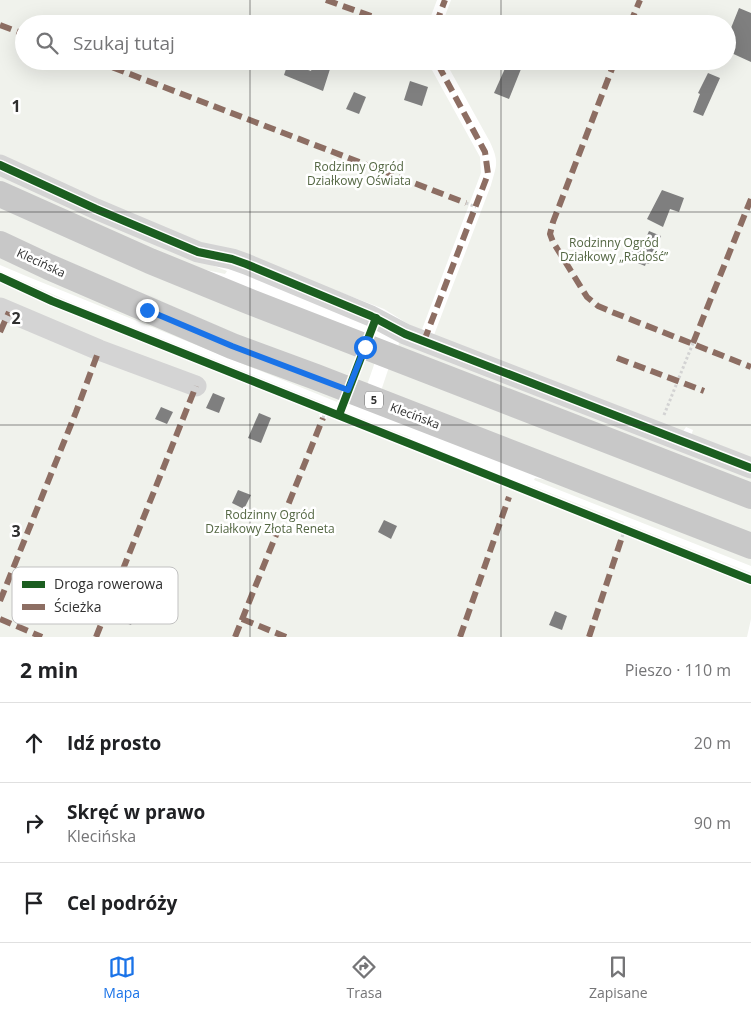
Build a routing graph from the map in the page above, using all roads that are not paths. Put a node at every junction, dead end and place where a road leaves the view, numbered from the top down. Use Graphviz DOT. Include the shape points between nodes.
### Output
graph roads {
  1 [pos="0,165"];
  2 [pos="0,194"];
  3 [pos="0,244"];
  4 [pos="0,308"];
  5 [pos="196,386"];
  6 [pos="751,468"];
  7 [pos="751,496"];
  8 [pos="751,546"];
  1 -- 6 [label="street" via="198,252 232,259 371,316 405,334"];
  2 -- 7 [label="main road" via="248,301"];
  3 -- 8 [label="main road, Klecińska / 5" via="232,346"];
  4 -- 5 [label="street"];
}
